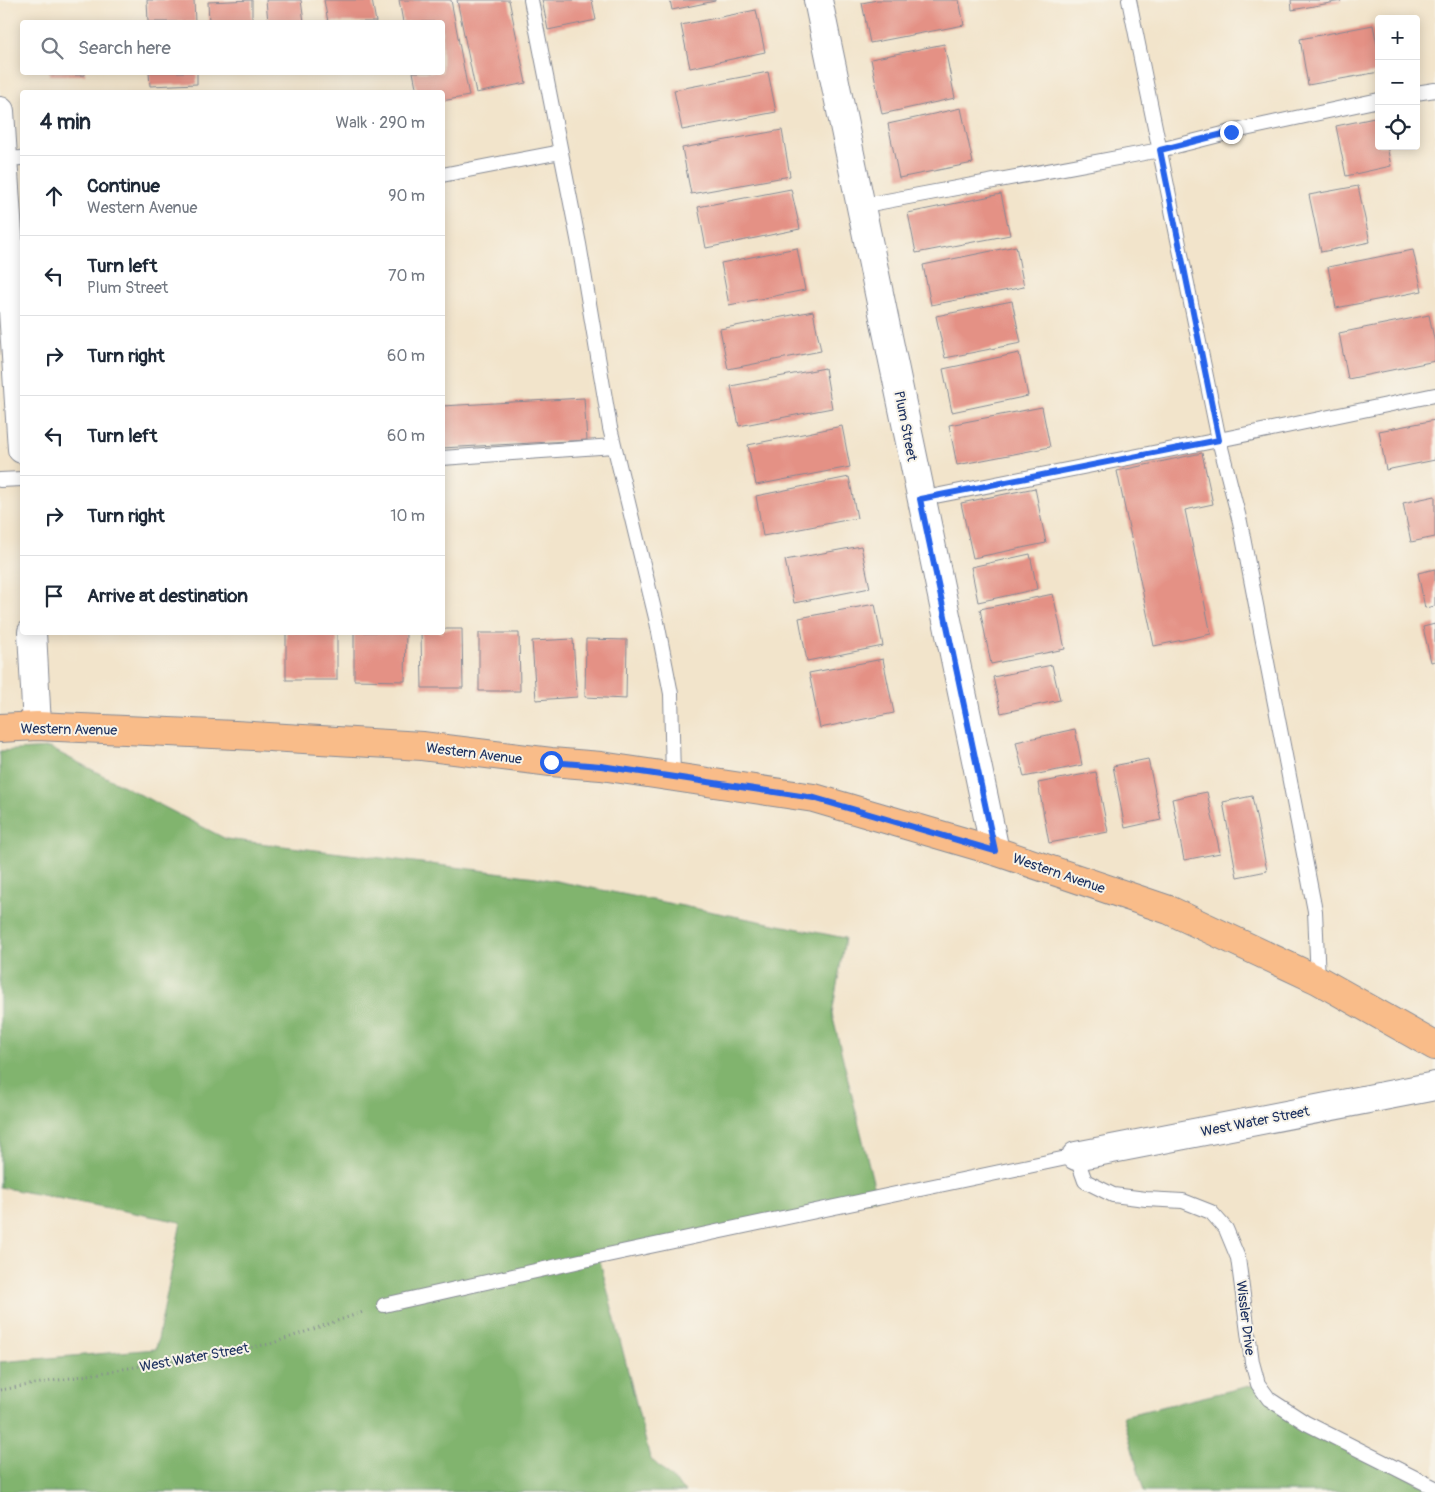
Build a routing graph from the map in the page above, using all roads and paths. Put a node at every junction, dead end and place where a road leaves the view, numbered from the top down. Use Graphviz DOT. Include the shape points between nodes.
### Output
graph roads {
  1 [pos="531,0"];
  2 [pos="818,0"];
  3 [pos="1129,0"];
  4 [pos="1435,90"];
  5 [pos="1420,92"];
  6 [pos="1375,101"];
  7 [pos="0,111"];
  8 [pos="1160,150"];
  9 [pos="561,152"];
  10 [pos="13,159"];
  11 [pos="445,174"];
  12 [pos="860,206"];
  13 [pos="4,224"];
  14 [pos="1435,395"];
  15 [pos="20,424"];
  16 [pos="1219,440"];
  17 [pos="614,446"];
  18 [pos="445,458"];
  19 [pos="20,479"];
  20 [pos="0,480"];
  21 [pos="920,499"];
  22 [pos="32,635"];
  23 [pos="37,726"];
  24 [pos="0,728"];
  25 [pos="672,777"];
  26 [pos="995,851"];
  27 [pos="1318,980"];
  28 [pos="1435,1046"];
  29 [pos="1435,1086"];
  30 [pos="1076,1156"];
  31 [pos="384,1305"];
  32 [pos="0,1390"];
  33 [pos="1435,1488"];
  1 -- 9 [label="lane"];
  2 -- 12 [label="street, Plum Street"];
  3 -- 8 [label="lane"];
  4 -- 5 [label="lane"];
  6 -- 8 [label="lane"];
  7 -- 10 [label="street"];
  8 -- 12 [label="lane"];
  8 -- 16 [label="lane"];
  9 -- 11 [label="lane"];
  9 -- 17 [label="lane"];
  10 -- 13 [label="street"];
  12 -- 21 [label="street, Plum Street"];
  13 -- 15 [label="street"];
  14 -- 16 [label="lane"];
  16 -- 21 [label="lane"];
  16 -- 27 [label="lane" via="1240,522 1316,911"];
  17 -- 18 [label="lane"];
  17 -- 25 [label="lane" via="671,694"];
  19 -- 20 [label="lane"];
  21 -- 26 [label="street, Plum Street"];
  22 -- 23 [label="street"];
  23 -- 24 [label="main road, Western Avenue"];
  23 -- 25 [label="main road, Western Avenue" via="422,746"];
  25 -- 26 [label="main road, Western Avenue" via="814,798"];
  26 -- 27 [label="main road, Western Avenue" via="1169,910"];
  27 -- 28 [label="main road, Western Avenue"];
  29 -- 30 [label="street, West Water Street"];
  30 -- 31 [label="lane"];
  30 -- 33 [label="lane, Wissler Drive" via="1085,1181 1113,1195 1183,1201 1211,1212 1226,1229 1238,1258 1252,1362 1258,1384 1269,1399 1306,1423"];
  31 -- 32 [label="path, West Water Street" via="270,1344"];
}
